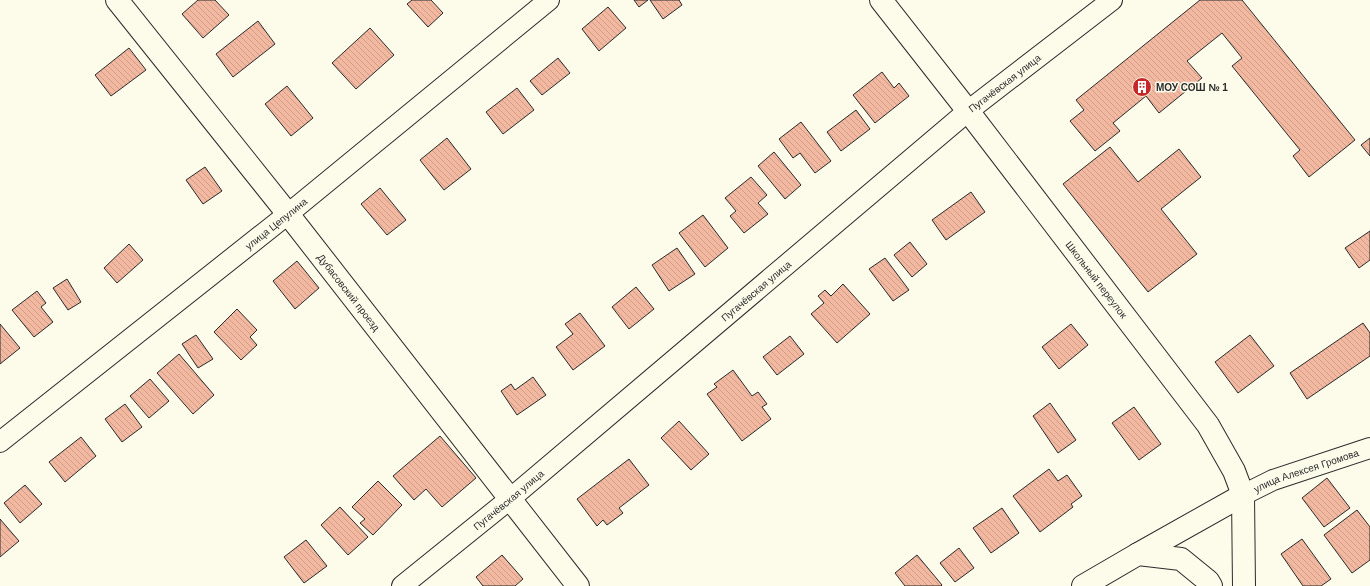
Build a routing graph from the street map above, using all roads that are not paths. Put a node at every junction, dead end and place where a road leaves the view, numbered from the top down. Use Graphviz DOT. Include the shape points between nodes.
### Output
graph roads {
  1 [pos="117,0"];
  2 [pos="549,0"];
  3 [pos="881,0"];
  4 [pos="1112,0"];
  5 [pos="968,111"];
  6 [pos="288,214"];
  7 [pos="0,442"];
  8 [pos="1370,448"];
  9 [pos="1243,495"];
  10 [pos="510,498"];
  11 [pos="1138,554"];
  12 [pos="402,586"];
  13 [pos="578,586"];
  14 [pos="1083,586"];
  15 [pos="1211,586"];
  16 [pos="1244,586"];
  1 -- 6 [label="main road, Дубасовский проезд"];
  2 -- 6 [label="street, улица Цепулина"];
  3 -- 5 [label="main road, Школьный переулок"];
  4 -- 5 [label="street, Пугачёвская улица"];
  5 -- 9 [label="main road, Школьный переулок" via="1208,425 1234,471"];
  5 -- 10 [label="street, Пугачёвская улица"];
  6 -- 7 [label="street, улица Цепулина"];
  6 -- 10 [label="main road, Дубасовский проезд"];
  8 -- 9 [label="street, улица Алексея Громова" via="1273,480"];
  9 -- 11 [label="main road"];
  9 -- 16 [label="main road, Школьный переулок"];
  10 -- 12 [label="street, Пугачёвская улица"];
  10 -- 13 [label="main road, Дубасовский проезд"];
  11 -- 14 [label="main road"];
  11 -- 15 [label="main road" via="1181,559"];
}
